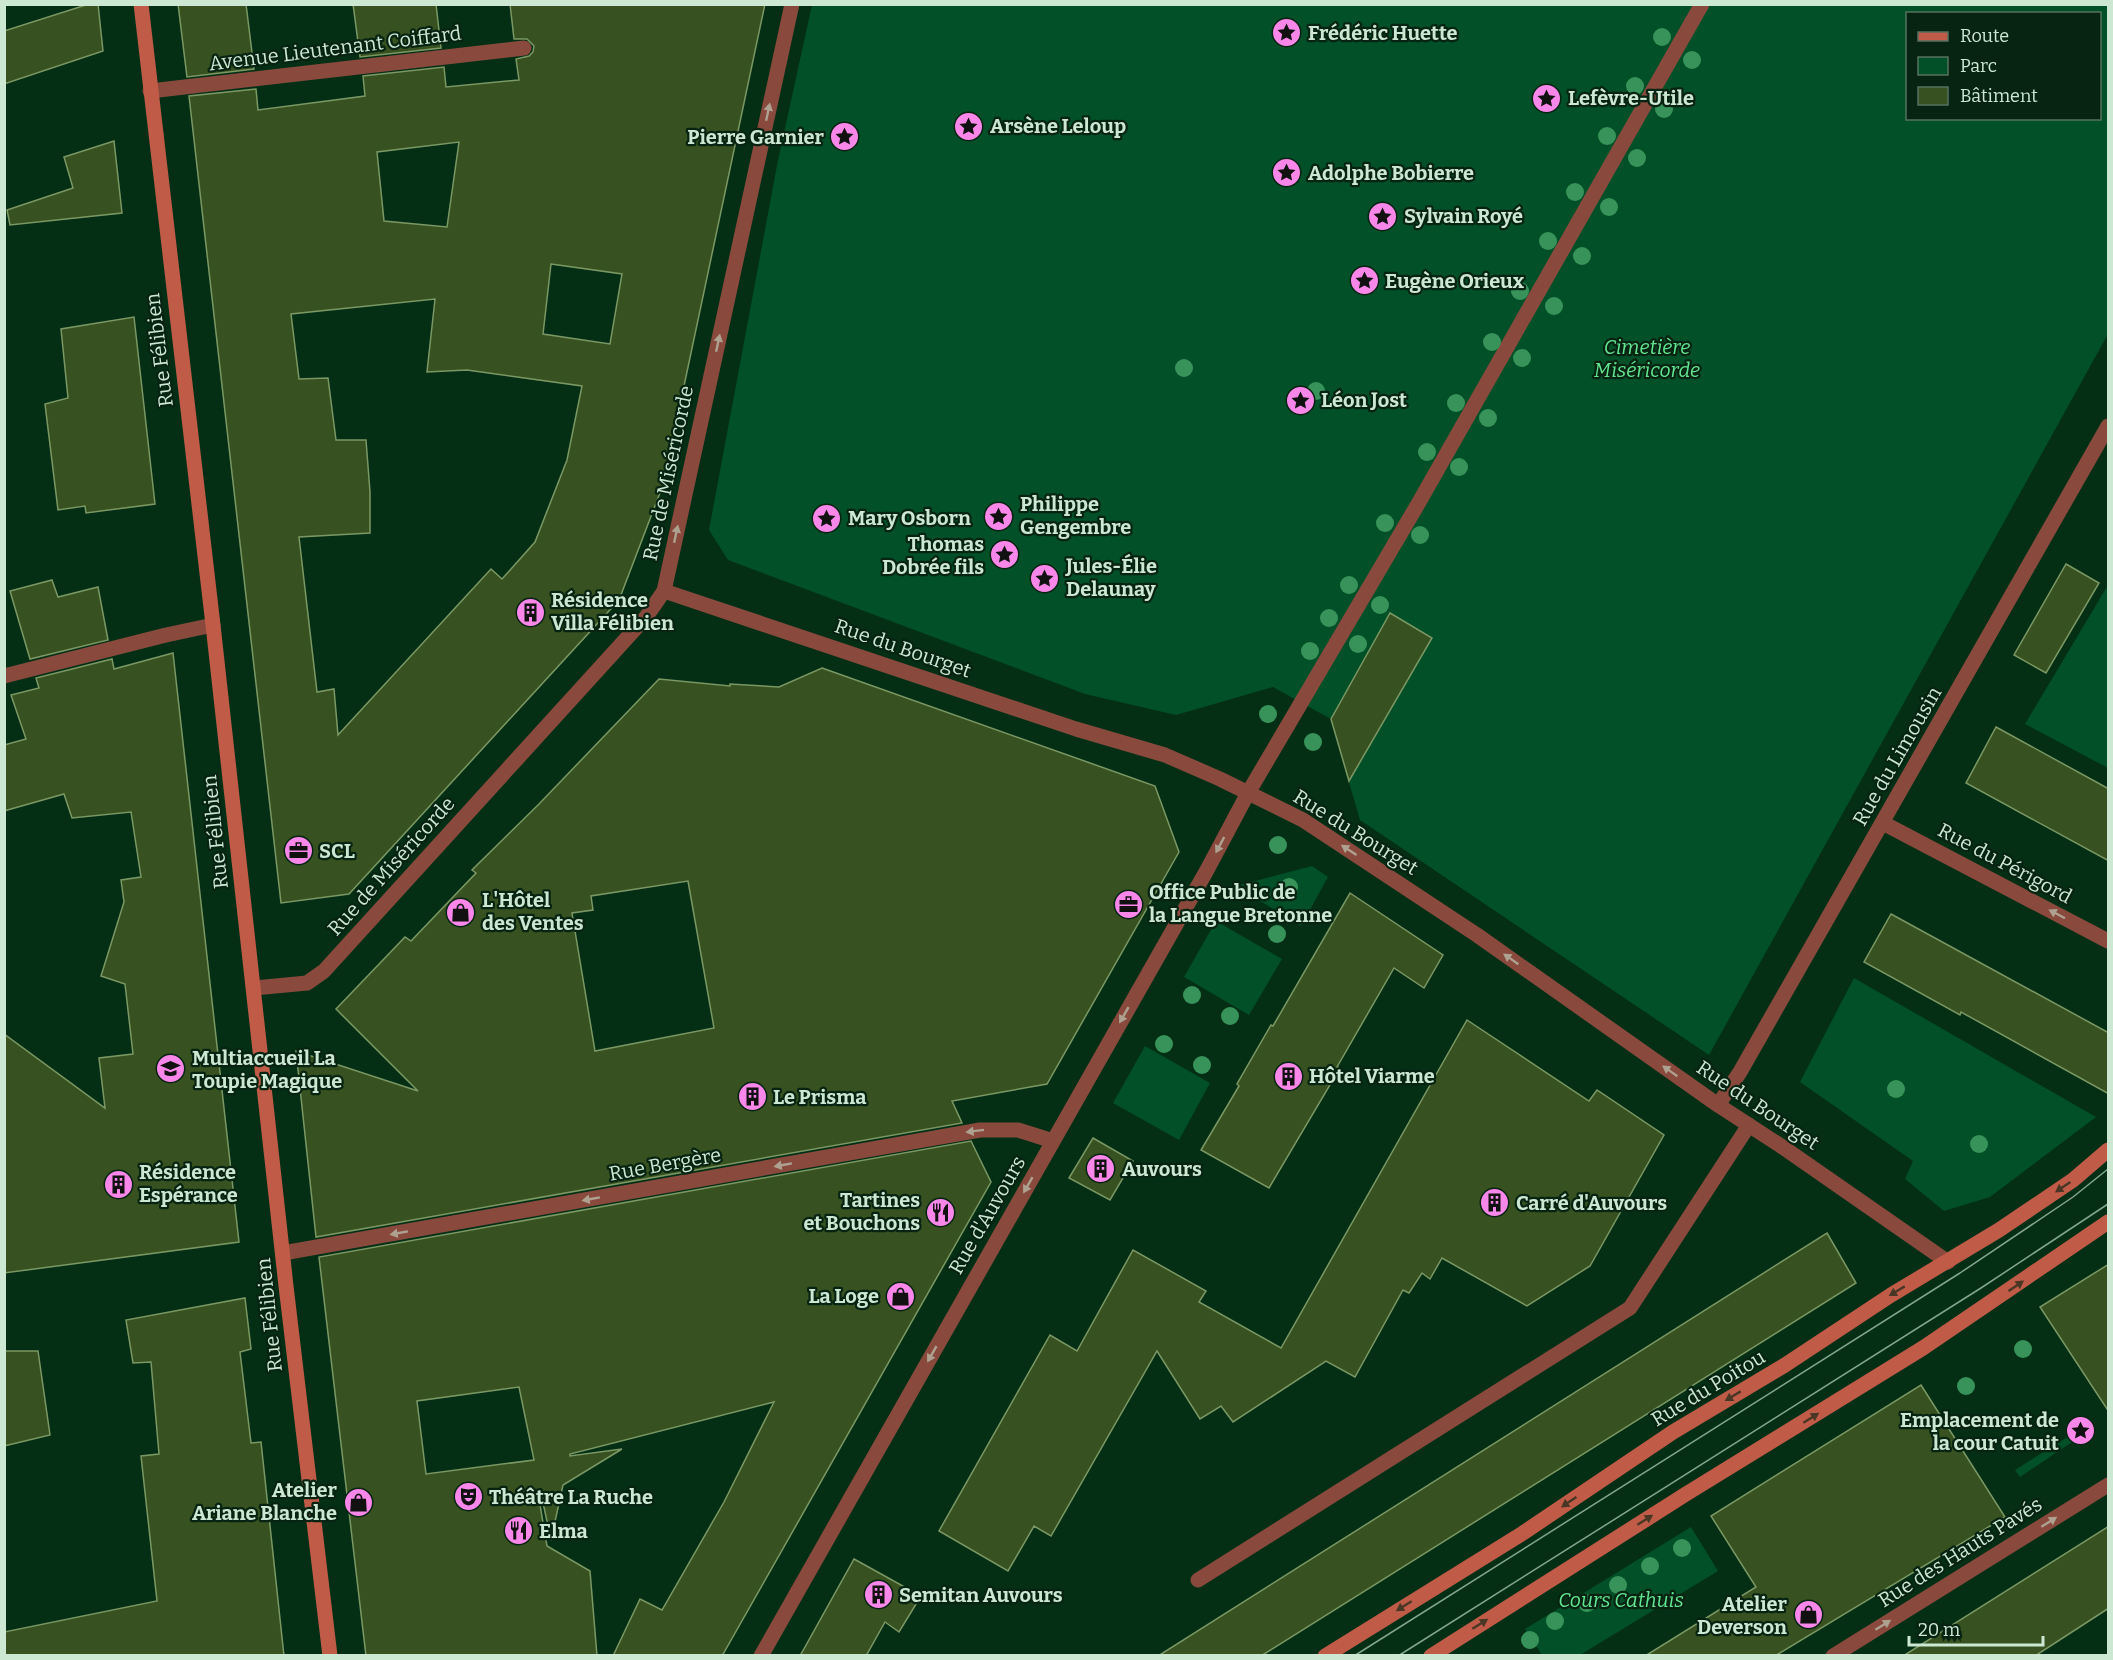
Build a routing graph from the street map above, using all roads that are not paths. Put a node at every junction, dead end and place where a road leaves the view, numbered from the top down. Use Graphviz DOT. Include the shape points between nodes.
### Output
graph roads {
  1 [pos="141,4"];
  2 [pos="792,4"];
  3 [pos="1702,4"];
  4 [pos="524,48"];
  5 [pos="150,91"];
  6 [pos="2109,426"];
  7 [pos="664,591"];
  8 [pos="213,625"];
  9 [pos="4,676"];
  10 [pos="1248,793"];
  11 [pos="1883,823"];
  12 [pos="2109,941"];
  13 [pos="254,988"];
  14 [pos="1718,1105"];
  15 [pos="1749,1125"];
  16 [pos="1053,1141"];
  17 [pos="2109,1150"];
  18 [pos="2109,1222"];
  19 [pos="283,1253"];
  20 [pos="1948,1262"];
  21 [pos="2109,1485"];
  22 [pos="1198,1580"];
  23 [pos="330,1656"];
  24 [pos="761,1656"];
  25 [pos="1325,1656"];
  26 [pos="1431,1656"];
  27 [pos="1833,1656"];
  1 -- 5 [label="street, Rue Félibien"];
  7 -- 2 [label="street, Rue de Miséricorde, one-way"];
  3 -- 10 [label="street, Rue d'Auvours" via="1419,504"];
  4 -- 5 [label="street, Avenue Lieutenant Coiffard"];
  5 -- 8 [label="street, Rue Félibien"];
  6 -- 11 [label="street, Rue du Limousin"];
  7 -- 10 [label="street, Rue du Bourget" via="1165,755"];
  7 -- 13 [label="street, Rue de Miséricorde" via="646,617 324,971 307,983"];
  8 -- 9 [label="street"];
  8 -- 13 [label="street, Rue Félibien"];
  14 -- 10 [label="street, Rue du Bourget, one-way" via="1477,935 1303,820"];
  10 -- 16 [label="street, Rue d'Auvours, one-way"];
  12 -- 11 [label="street, Rue du Périgord, one-way"];
  11 -- 14 [label="street, Rue du Limousin"];
  13 -- 19 [label="street, Rue Félibien"];
  14 -- 15 [label="street, Rue du Bourget"];
  15 -- 20 [label="street, Rue du Bourget"];
  15 -- 22 [label="street" via="1630,1308"];
  16 -- 19 [label="street, Rue Bergère, one-way" via="1018,1130 980,1130"];
  16 -- 24 [label="street, Rue d'Auvours, one-way"];
  17 -- 20 [label="street, Rue du Poitou, one-way" via="2073,1180"];
  26 -- 18 [label="street, one-way" via="1923,1348"];
  19 -- 23 [label="street, Rue Félibien"];
  20 -- 25 [label="street, Rue du Poitou, one-way" via="1673,1432 1523,1533"];
  27 -- 21 [label="street, Rue des Hauts Pavés, one-way"];
}
